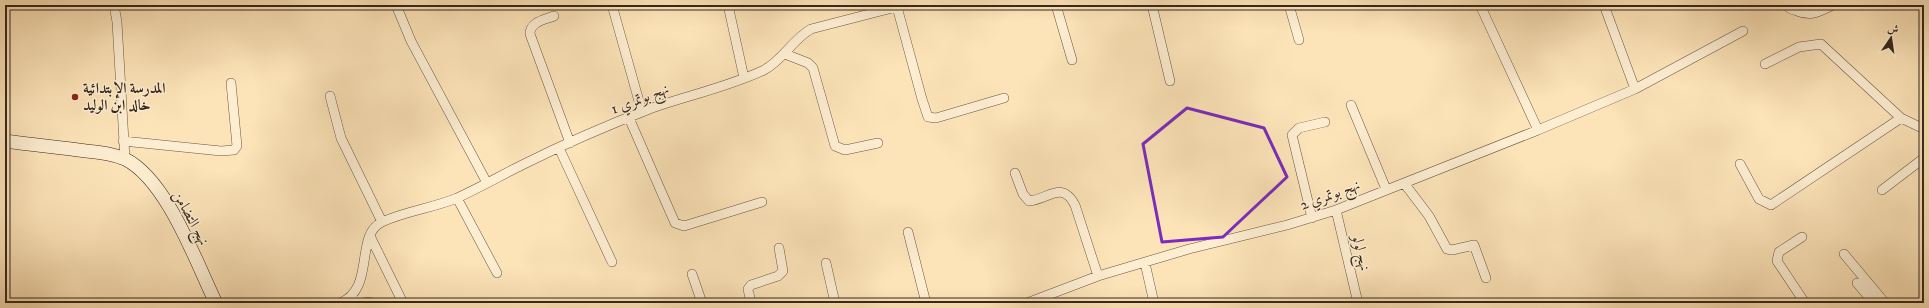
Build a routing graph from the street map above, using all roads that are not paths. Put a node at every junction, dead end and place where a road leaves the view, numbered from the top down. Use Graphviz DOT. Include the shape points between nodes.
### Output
graph roads {
  1 [pos="114,5"];
  2 [pos="396,5"];
  3 [pos="612,5"];
  4 [pos="728,5"];
  5 [pos="1056,5"];
  6 [pos="1152,5"];
  7 [pos="1289,5"];
  8 [pos="1480,5"];
  9 [pos="1604,5"];
  10 [pos="1787,5"];
  11 [pos="1833,5"];
  12 [pos="900,6"];
  13 [pos="883,7"];
  14 [pos="554,16"];
  15 [pos="1743,31"];
  16 [pos="1299,40"];
  17 [pos="785,54"];
  18 [pos="1072,60"];
  19 [pos="1765,64"];
  20 [pos="744,78"];
  21 [pos="1170,80"];
  22 [pos="232,83"];
  23 [pos="1635,89"];
  24 [pos="330,96"];
  25 [pos="1004,98"];
  26 [pos="1351,104"];
  27 [pos="642,112"];
  28 [pos="629,118"];
  29 [pos="1901,118"];
  30 [pos="1325,122"];
  31 [pos="1924,129"];
  32 [pos="1538,130"];
  33 [pos="5,141"];
  34 [pos="123,141"];
  35 [pos="570,143"];
  36 [pos="878,143"];
  37 [pos="559,148"];
  38 [pos="1924,158"];
  39 [pos="125,159"];
  40 [pos="1740,164"];
  41 [pos="1015,173"];
  42 [pos="487,183"];
  43 [pos="1404,183"];
  44 [pos="1386,189"];
  45 [pos="1882,190"];
  46 [pos="457,198"];
  47 [pos="762,202"];
  48 [pos="1336,210"];
  49 [pos="1312,218"];
  50 [pos="382,222"];
  51 [pos="908,232"];
  52 [pos="370,236"];
  53 [pos="1802,238"];
  54 [pos="778,248"];
  55 [pos="1844,254"];
  56 [pos="612,262"];
  57 [pos="826,263"];
  58 [pos="1145,263"];
  59 [pos="497,273"];
  60 [pos="692,274"];
  61 [pos="1098,276"];
  62 [pos="1486,278"];
  63 [pos="1857,283"];
  64 [pos="344,301"];
  65 [pos="216,303"];
  66 [pos="374,303"];
  67 [pos="402,303"];
  68 [pos="702,303"];
  69 [pos="751,303"];
  70 [pos="835,303"];
  71 [pos="926,303"];
  72 [pos="1029,303"];
  73 [pos="1154,303"];
  74 [pos="1358,303"];
  75 [pos="1805,303"];
  76 [pos="1874,303"];
  77 [pos="1885,303"];
  1 -- 34 [label="street"];
  2 -- 42 [label="street" via="411,42"];
  3 -- 27 [label="street"];
  4 -- 20 [label="street"];
  5 -- 18 [label="street"];
  6 -- 21 [label="street"];
  7 -- 16 [label="street"];
  8 -- 32 [label="street"];
  9 -- 23 [label="street"];
  10 -- 11 [label="street" via="1806,15"];
  12 -- 13 [label="street, نهج بوتمري 1"];
  12 -- 25 [label="street" via="928,117 936,118"];
  13 -- 17 [label="street, نهج بوتمري 1" via="812,29 804,33"];
  14 -- 35 [label="street" via="533,24 530,34"];
  15 -- 23 [label="street, نهج بوتمري 2"];
  17 -- 20 [label="street, نهج بوتمري 1" via="765,69"];
  17 -- 36 [label="street" via="808,63 813,68 835,146 845,150"];
  19 -- 29 [label="street" via="1799,47 1821,44"];
  20 -- 27 [label="street, نهج بوتمري 1"];
  22 -- 34 [label="street" via="237,139 234,150 221,151"];
  23 -- 32 [label="street, نهج بوتمري 2"];
  24 -- 50 [label="street" via="341,138"];
  26 -- 44 [label="street"];
  27 -- 28 [label="street, نهج بوتمري 1"];
  28 -- 35 [label="street, نهج بوتمري 1"];
  28 -- 47 [label="street" via="675,223 684,226"];
  29 -- 31 [label="street"];
  29 -- 40 [label="street" via="1771,205 1759,200"];
  30 -- 49 [label="street" via="1299,128 1292,134"];
  32 -- 43 [label="street, نهج بوتمري 2"];
  33 -- 39 [label="street, نهج التضامن" via="101,153"];
  34 -- 39 [label="street"];
  35 -- 37 [label="street, نهج بوتمري 1"];
  37 -- 42 [label="street, نهج بوتمري 1"];
  37 -- 56 [label="street"];
  38 -- 45 [label="street"];
  39 -- 65 [label="street, نهج التضامن" via="157,188 170,208"];
  41 -- 61 [label="street" via="1023,194 1029,200 1056,192 1069,197 1075,205"];
  42 -- 46 [label="street, نهج بوتمري 1"];
  43 -- 44 [label="street, نهج بوتمري 2"];
  43 -- 62 [label="street" via="1431,219 1447,249 1474,245"];
  44 -- 48 [label="street, نهج بوتمري 2"];
  46 -- 50 [label="street, نهج بوتمري 1"];
  46 -- 59 [label="street"];
  48 -- 49 [label="street, نهج بوتمري 2"];
  48 -- 74 [label="street, نهج لولو"];
  49 -- 58 [label="street, نهج بوتمري 2" via="1189,249"];
  50 -- 52 [label="street" via="374,227"];
  51 -- 71 [label="street"];
  52 -- 64 [label="street" via="361,279"];
  52 -- 67 [label="street"];
  53 -- 75 [label="street" via="1779,252 1777,261"];
  54 -- 69 [label="street" via="783,271 778,276 751,284 748,289"];
  55 -- 77 [label="street"];
  57 -- 70 [label="street"];
  58 -- 61 [label="street, نهج بوتمري 2"];
  58 -- 73 [label="street"];
  60 -- 68 [label="street"];
  61 -- 72 [label="street, نهج بوتمري 2"];
  63 -- 76 [label="street"];
  64 -- 66 [label="street"];
}
